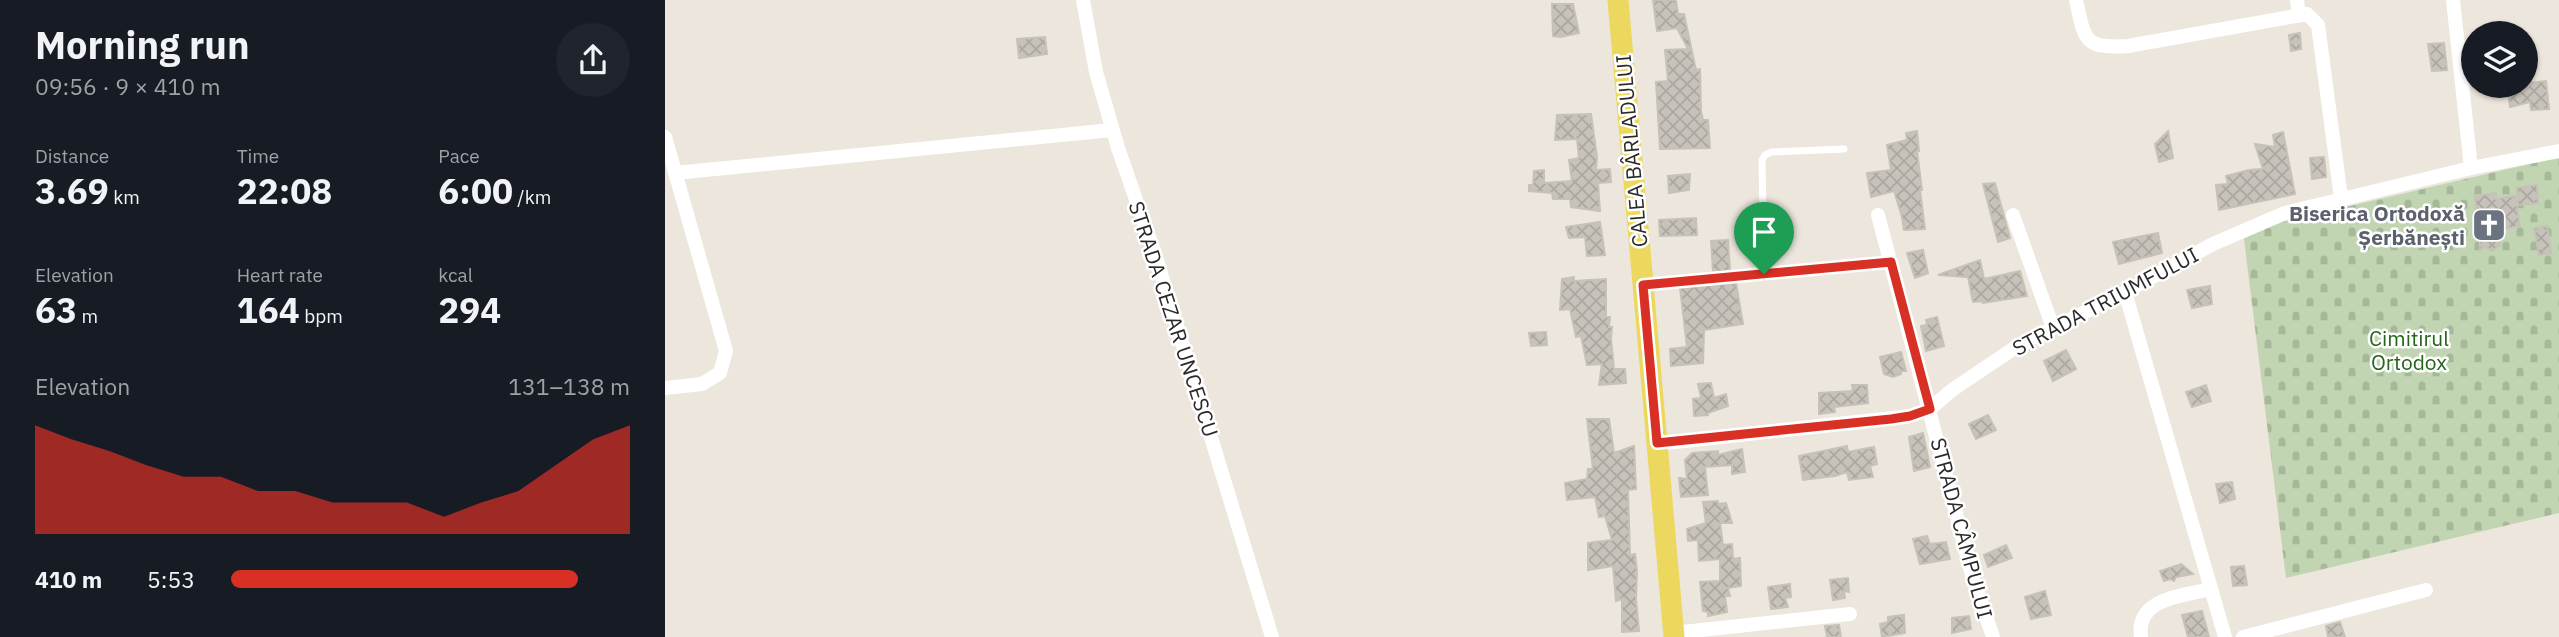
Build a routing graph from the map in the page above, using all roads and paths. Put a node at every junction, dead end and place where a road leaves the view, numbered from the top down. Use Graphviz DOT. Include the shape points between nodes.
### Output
graph roads {
  1 [pos="1083,0"];
  2 [pos="1618,0"];
  3 [pos="2076,0"];
  4 [pos="2453,0"];
  5 [pos="2298,7"];
  6 [pos="1112,130"];
  7 [pos="665,137"];
  8 [pos="1844,149"];
  9 [pos="2559,151"];
  10 [pos="2472,168"];
  11 [pos="675,173"];
  12 [pos="2341,198"];
  13 [pos="1878,215"];
  14 [pos="2014,215"];
  15 [pos="1891,262"];
  16 [pos="1764,274"];
  17 [pos="1643,285"];
  18 [pos="2125,292"];
  19 [pos="2053,328"];
  20 [pos="665,388"];
  21 [pos="1930,409"];
  22 [pos="1657,443"];
  23 [pos="2211,589"];
  24 [pos="2425,590"];
  25 [pos="1850,614"];
  26 [pos="1674,635"];
  27 [pos="1272,637"];
  28 [pos="1993,637"];
  29 [pos="2141,637"];
  30 [pos="2225,637"];
  31 [pos="2243,637"];
  1 -- 6 [label="street, STRADA CEZAR UNCESCU"];
  2 -- 17 [label="main road, CALEA BÂRLADULUI"];
  3 -- 5 [label="street" via="2083,31 2089,41 2103,48"];
  4 -- 10 [label="street"];
  5 -- 12 [label="street" via="2318,25"];
  6 -- 11 [label="street"];
  6 -- 27 [label="street, STRADA CEZAR UNCESCU" via="1155,254"];
  7 -- 11 [label="street"];
  8 -- 16 [label="lane" via="1765,155"];
  9 -- 10 [label="street, STRADA TRIUMFULUI"];
  10 -- 12 [label="street, STRADA TRIUMFULUI"];
  11 -- 20 [label="street" via="726,351 720,373 702,384"];
  12 -- 18 [label="street, STRADA TRIUMFULUI" via="2285,214 2213,244"];
  13 -- 15 [label="street, STRADA CÂMPULUI"];
  14 -- 19 [label="street"];
  15 -- 16 [label="lane"];
  15 -- 21 [label="street, STRADA CÂMPULUI"];
  16 -- 17 [label="lane"];
  17 -- 22 [label="main road, CALEA BÂRLADULUI"];
  18 -- 19 [label="street, STRADA TRIUMFULUI"];
  18 -- 23 [label="street"];
  19 -- 21 [label="street, STRADA TRIUMFULUI" via="2019,345"];
  21 -- 22 [label="street, STRADA TRIUMFULUI" via="1891,419"];
  21 -- 28 [label="street, STRADA CÂMPULUI" via="1972,575"];
  22 -- 26 [label="main road, CALEA BÂRLADULUI"];
  23 -- 29 [label="street" via="2145,611"];
  23 -- 30 [label="street"];
  24 -- 31 [label="street"];
  25 -- 26 [label="street"];
}
